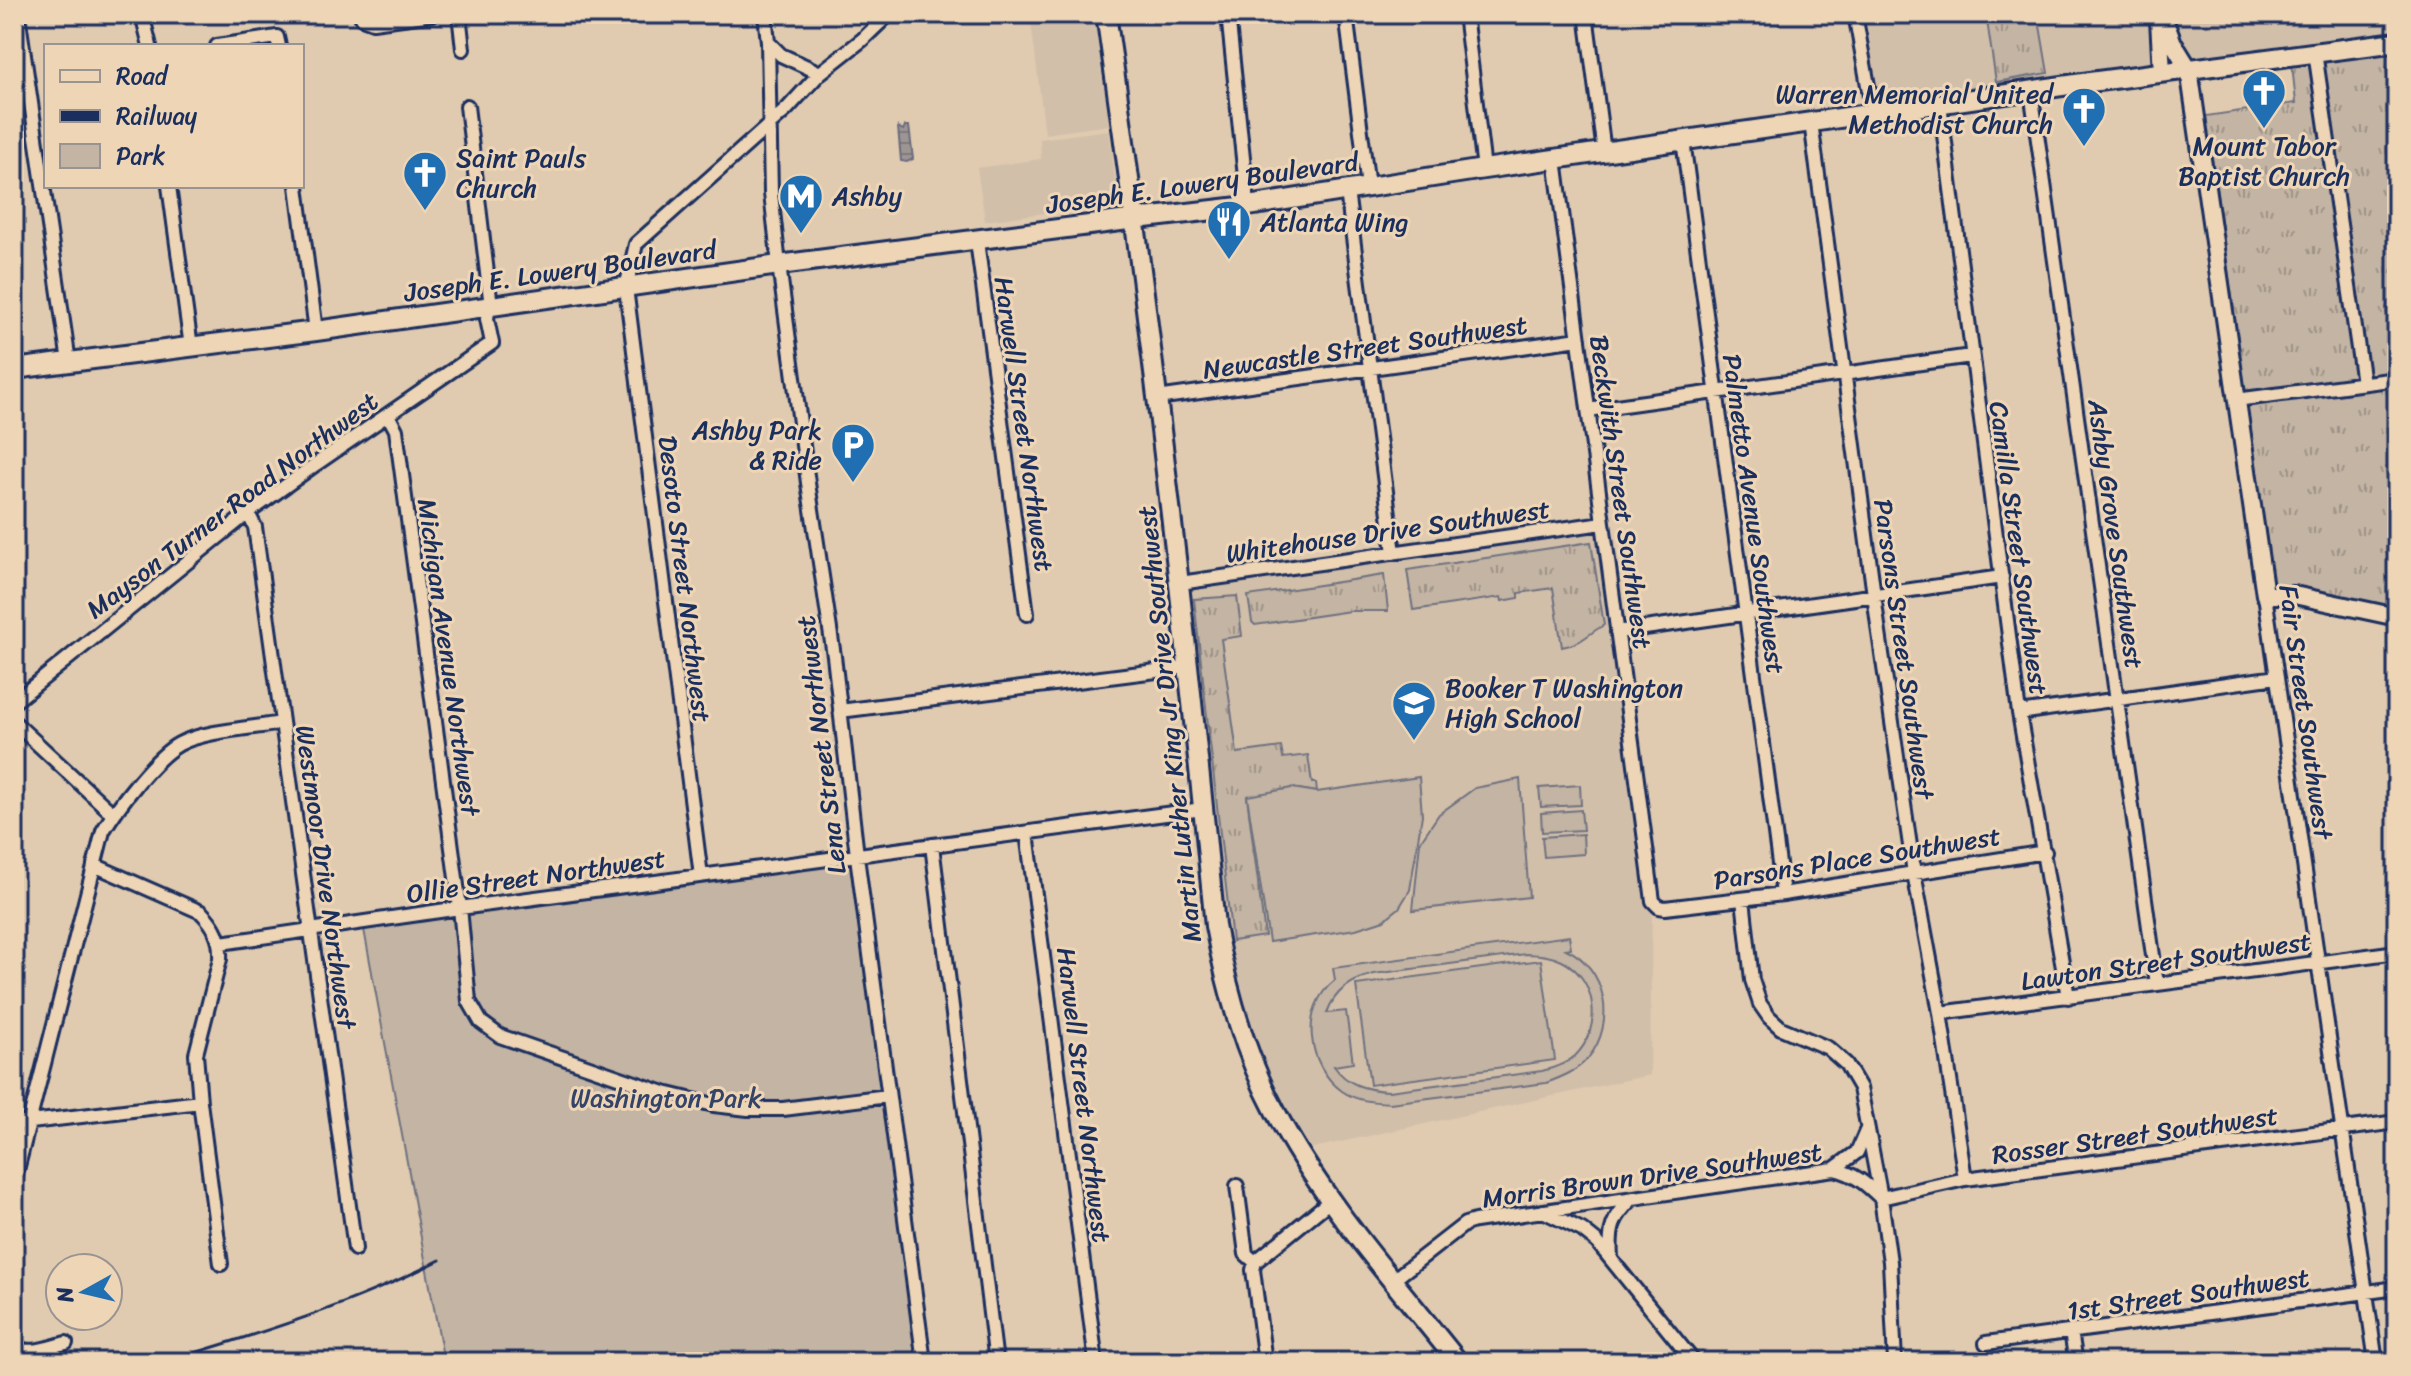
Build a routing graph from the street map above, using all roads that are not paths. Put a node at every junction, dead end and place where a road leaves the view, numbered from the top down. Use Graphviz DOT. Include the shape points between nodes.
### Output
graph roads {
  1 [pos="18,14"];
  2 [pos="142,14"];
  3 [pos="361,14"];
  4 [pos="433,14"];
  5 [pos="459,14"];
  6 [pos="765,14"];
  7 [pos="889,14"];
  8 [pos="1106,14"];
  9 [pos="1228,14"];
  10 [pos="1346,14"];
  11 [pos="1465,14"];
  12 [pos="1586,14"];
  13 [pos="1855,14"];
  14 [pos="2160,14"];
  15 [pos="403,16"];
  16 [pos="278,41"];
  17 [pos="768,42"];
  18 [pos="2397,42"];
  19 [pos="150,44"];
  20 [pos="241,44"];
  21 [pos="463,49"];
  22 [pos="2315,52"];
  23 [pos="2189,69"];
  24 [pos="820,73"];
  25 [pos="2162,73"];
  26 [pos="2031,91"];
  27 [pos="1940,104"];
  28 [pos="467,106"];
  29 [pos="1873,113"];
  30 [pos="1811,122"];
  31 [pos="771,123"];
  32 [pos="1683,140"];
  33 [pos="1604,152"];
  34 [pos="1555,159"];
  35 [pos="1484,169"];
  36 [pos="1368,187"];
  37 [pos="169,188"];
  38 [pos="297,188"];
  39 [pos="1347,191"];
  40 [pos="1248,206"];
  41 [pos="1136,219"];
  42 [pos="977,241"];
  43 [pos="779,265"];
  44 [pos="626,288"];
  45 [pos="487,307"];
  46 [pos="316,331"];
  47 [pos="1579,339"];
  48 [pos="191,347"];
  49 [pos="1971,356"];
  50 [pos="69,362"];
  51 [pos="1370,368"];
  52 [pos="14,369"];
  53 [pos="1844,374"];
  54 [pos="2397,379"];
  55 [pos="2363,383"];
  56 [pos="1715,392"];
  57 [pos="1157,398"];
  58 [pos="2236,400"];
  59 [pos="1588,410"];
  60 [pos="388,415"];
  61 [pos="248,513"];
  62 [pos="1603,523"];
  63 [pos="1394,553"];
  64 [pos="2002,577"];
  65 [pos="1180,583"];
  66 [pos="1873,595"];
  67 [pos="2265,595"];
  68 [pos="1745,613"];
  69 [pos="1027,614"];
  70 [pos="2397,617"];
  71 [pos="1617,632"];
  72 [pos="1188,667"];
  73 [pos="2277,677"];
  74 [pos="2117,699"];
  75 [pos="14,702"];
  76 [pos="840,711"];
  77 [pos="2019,713"];
  78 [pos="14,722"];
  79 [pos="282,723"];
  80 [pos="1203,809"];
  81 [pos="113,814"];
  82 [pos="1027,833"];
  83 [pos="932,845"];
  84 [pos="2045,852"];
  85 [pos="856,855"];
  86 [pos="94,865"];
  87 [pos="1914,873"];
  88 [pos="701,876"];
  89 [pos="1783,894"];
  90 [pos="1743,899"];
  91 [pos="1677,907"];
  92 [pos="460,908"];
  93 [pos="311,929"];
  94 [pos="221,943"];
  95 [pos="2397,952"];
  96 [pos="2317,963"];
  97 [pos="2157,984"];
  98 [pos="2068,997"];
  99 [pos="1940,1013"];
  100 [pos="888,1096"];
  101 [pos="200,1102"];
  102 [pos="29,1122"];
  103 [pos="2397,1122"];
  104 [pos="14,1124"];
  105 [pos="1868,1126"];
  106 [pos="2342,1129"];
  107 [pos="1834,1169"];
  108 [pos="1965,1179"];
  109 [pos="14,1182"];
  110 [pos="1237,1186"];
  111 [pos="1633,1198"];
  112 [pos="1881,1198"];
  113 [pos="1330,1201"];
  114 [pos="1543,1211"];
  115 [pos="355,1249"];
  116 [pos="1611,1257"];
  117 [pos="1255,1262"];
  118 [pos="221,1264"];
  119 [pos="1393,1280"];
  120 [pos="2397,1288"];
  121 [pos="2366,1293"];
  122 [pos="2071,1332"];
  123 [pos="66,1343"];
  124 [pos="1986,1343"];
  125 [pos="14,1347"];
  126 [pos="924,1362"];
  127 [pos="996,1362"];
  128 [pos="1096,1362"];
  129 [pos="1265,1362"];
  130 [pos="1458,1362"];
  131 [pos="1694,1362"];
  132 [pos="1895,1362"];
  133 [pos="2076,1362"];
  134 [pos="2376,1362"];
  1 -- 50 [label="street"];
  2 -- 19 [label="street"];
  3 -- 15 [label="street" via="373,22"];
  4 -- 15 [label="street"];
  5 -- 21 [label="street"];
  6 -- 17 [label="street, Lena Street Northwest"];
  7 -- 24 [label="street"];
  8 -- 41 [label="main road, Martin Luther King Jr Drive Southwest"];
  9 -- 40 [label="street"];
  10 -- 36 [label="street"];
  11 -- 35 [label="street"];
  12 -- 33 [label="street"];
  13 -- 29 [label="street"];
  14 -- 23 [label="street"];
  14 -- 25 [label="street"];
  16 -- 20 [label="street"];
  17 -- 24 [label="street" via="781,55"];
  17 -- 31 [label="street, Lena Street Northwest"];
  18 -- 22 [label="main road, Joseph E. Lowery Boulevard"];
  22 -- 23 [label="main road, Joseph E. Lowery Boulevard"];
  22 -- 55 [label="street"];
  23 -- 25 [label="main road, Joseph E. Lowery Boulevard"];
  23 -- 58 [label="street, Fair Street Southwest"];
  24 -- 31 [label="street"];
  25 -- 26 [label="main road, Joseph E. Lowery Boulevard"];
  26 -- 27 [label="main road, Joseph E. Lowery Boulevard"];
  26 -- 74 [label="street, Ashby Grove Southwest"];
  27 -- 29 [label="main road, Joseph E. Lowery Boulevard"];
  27 -- 49 [label="street, Camilla Street Southwest"];
  28 -- 45 [label="street"];
  29 -- 30 [label="main road, Joseph E. Lowery Boulevard"];
  30 -- 32 [label="main road, Joseph E. Lowery Boulevard"];
  30 -- 53 [label="street, Parsons Street Southwest"];
  31 -- 43 [label="street, Lena Street Northwest"];
  31 -- 44 [label="street" via="636,244"];
  32 -- 33 [label="main road, Joseph E. Lowery Boulevard"];
  32 -- 56 [label="street, Palmetto Avenue Southwest"];
  33 -- 34 [label="main road, Joseph E. Lowery Boulevard"];
  34 -- 35 [label="main road, Joseph E. Lowery Boulevard"];
  34 -- 47 [label="street, Beckwith Street Southwest"];
  35 -- 36 [label="main road, Joseph E. Lowery Boulevard"];
  36 -- 39 [label="main road, Joseph E. Lowery Boulevard"];
  37 -- 48 [label="street"];
  38 -- 46 [label="street"];
  39 -- 40 [label="main road, Joseph E. Lowery Boulevard"];
  39 -- 51 [label="street"];
  40 -- 41 [label="main road, Joseph E. Lowery Boulevard"];
  41 -- 42 [label="main road, Joseph E. Lowery Boulevard"];
  41 -- 57 [label="main road, Martin Luther King Jr Drive Southwest"];
  42 -- 43 [label="main road, Joseph E. Lowery Boulevard"];
  42 -- 69 [label="street, Harwell Street Northwest"];
  43 -- 44 [label="main road, Joseph E. Lowery Boulevard"];
  43 -- 76 [label="street, Lena Street Northwest"];
  44 -- 45 [label="main road, Joseph E. Lowery Boulevard"];
  44 -- 88 [label="street, Desoto Street Northwest"];
  45 -- 46 [label="main road, Joseph E. Lowery Boulevard"];
  45 -- 60 [label="street, Mayson Turner Road Northwest" via="492,343"];
  46 -- 48 [label="main road, Joseph E. Lowery Boulevard"];
  47 -- 51 [label="street, Newcastle Street Southwest"];
  47 -- 59 [label="street, Beckwith Street Southwest"];
  48 -- 50 [label="main road, Joseph E. Lowery Boulevard"];
  49 -- 53 [label="street"];
  49 -- 64 [label="street, Camilla Street Southwest"];
  50 -- 52 [label="main road, Joseph E. Lowery Boulevard"];
  51 -- 57 [label="street, Newcastle Street Southwest"];
  51 -- 63 [label="street"];
  53 -- 56 [label="street"];
  53 -- 66 [label="street, Parsons Street Southwest"];
  54 -- 55 [label="street"];
  55 -- 58 [label="street"];
  56 -- 59 [label="street"];
  56 -- 68 [label="street, Palmetto Avenue Southwest"];
  57 -- 65 [label="main road, Martin Luther King Jr Drive Southwest"];
  58 -- 67 [label="street, Fair Street Southwest"];
  59 -- 62 [label="street, Beckwith Street Southwest"];
  60 -- 61 [label="street, Mayson Turner Road Northwest"];
  60 -- 92 [label="street, Michigan Avenue Northwest" via="396,430"];
  61 -- 75 [label="street, Mayson Turner Road Northwest"];
  61 -- 79 [label="street, Westmoor Drive Northwest" via="255,527"];
  62 -- 63 [label="street, Whitehouse Drive Southwest"];
  62 -- 71 [label="street, Beckwith Street Southwest"];
  63 -- 65 [label="street, Whitehouse Drive Southwest"];
  64 -- 66 [label="street"];
  64 -- 77 [label="street, Camilla Street Southwest"];
  65 -- 72 [label="main road, Martin Luther King Jr Drive Southwest"];
  66 -- 68 [label="street"];
  66 -- 87 [label="street, Parsons Street Southwest"];
  67 -- 70 [label="street" via="2294,595"];
  67 -- 73 [label="street, Fair Street Southwest"];
  68 -- 71 [label="street"];
  68 -- 89 [label="street, Palmetto Avenue Southwest"];
  71 -- 91 [label="street, Beckwith Street Southwest" via="1653,901 1659,907"];
  72 -- 76 [label="street"];
  72 -- 80 [label="main road, Martin Luther King Jr Drive Southwest"];
  73 -- 74 [label="street"];
  73 -- 96 [label="street, Fair Street Southwest"];
  74 -- 77 [label="street"];
  74 -- 97 [label="street, Ashby Grove Southwest"];
  76 -- 85 [label="street, Lena Street Northwest"];
  77 -- 84 [label="street, Camilla Street Southwest"];
  78 -- 81 [label="street"];
  79 -- 81 [label="street" via="179,744"];
  79 -- 93 [label="street, Westmoor Drive Northwest"];
  80 -- 82 [label="street, Ollie Street Northwest"];
  80 -- 113 [label="main road, Martin Luther King Jr Drive Southwest" via="1215,926 1237,1020 1274,1109"];
  81 -- 86 [label="street"];
  82 -- 83 [label="street, Ollie Street Northwest"];
  82 -- 128 [label="street, Harwell Street Northwest"];
  83 -- 85 [label="street, Ollie Street Northwest"];
  83 -- 127 [label="street"];
  84 -- 87 [label="street, Parsons Place Southwest"];
  84 -- 98 [label="street, Camilla Street Southwest"];
  85 -- 88 [label="street, Ollie Street Northwest"];
  85 -- 100 [label="street, Lena Street Northwest"];
  86 -- 94 [label="street" via="201,912"];
  86 -- 102 [label="street"];
  87 -- 89 [label="street, Parsons Place Southwest"];
  87 -- 99 [label="street, Parsons Street Southwest"];
  88 -- 92 [label="street, Ollie Street Northwest"];
  89 -- 90 [label="street, Parsons Place Southwest"];
  90 -- 91 [label="street, Parsons Place Southwest"];
  90 -- 105 [label="street" via="1752,980 1760,1004 1781,1028 1828,1048 1846,1064 1860,1088"];
  92 -- 93 [label="street, Ollie Street Northwest"];
  92 -- 100 [label="street, Michigan Avenue Northwest" via="469,1001 481,1022 500,1036 714,1105 783,1109"];
  93 -- 94 [label="street, Ollie Street Northwest"];
  93 -- 115 [label="street, Westmoor Drive Northwest"];
  94 -- 101 [label="street" via="196,1054"];
  95 -- 96 [label="street, Lawton Street Southwest"];
  96 -- 97 [label="street, Lawton Street Southwest"];
  96 -- 106 [label="street, Fair Street Southwest"];
  97 -- 98 [label="street, Lawton Street Southwest"];
  98 -- 99 [label="street, Lawton Street Southwest"];
  99 -- 108 [label="street, Parsons Street Southwest"];
  100 -- 126 [label="street, Lena Street Northwest"];
  101 -- 102 [label="street"];
  101 -- 118 [label="street"];
  102 -- 104 [label="street"];
  102 -- 109 [label="street"];
  103 -- 106 [label="street, Rosser Street Southwest"];
  105 -- 107 [label="street" via="1857,1152"];
  105 -- 112 [label="street"];
  106 -- 108 [label="street, Rosser Street Southwest"];
  106 -- 121 [label="street, Fair Street Southwest"];
  107 -- 111 [label="street, Morris Brown Drive Southwest"];
  107 -- 112 [label="street, Morris Brown Drive Southwest" via="1862,1179"];
  108 -- 112 [label="street, Rosser Street Southwest"];
  110 -- 117 [label="street" via="1246,1254"];
  111 -- 114 [label="street, Morris Brown Drive Southwest"];
  111 -- 116 [label="street" via="1612,1224"];
  112 -- 132 [label="street"];
  113 -- 117 [label="street"];
  113 -- 119 [label="main road, Martin Luther King Jr Drive Southwest"];
  114 -- 116 [label="street" via="1582,1230"];
  114 -- 119 [label="street, Morris Brown Drive Southwest" via="1465,1224"];
  116 -- 131 [label="street"];
  117 -- 129 [label="street"];
  119 -- 130 [label="main road, Martin Luther King Jr Drive Southwest"];
  120 -- 121 [label="street, 1st Street Southwest"];
  121 -- 122 [label="street, 1st Street Southwest"];
  121 -- 134 [label="street, Fair Street Southwest"];
  122 -- 124 [label="street, 1st Street Southwest"];
  122 -- 133 [label="street"];
  123 -- 125 [label="street" via="34,1351"];
}
